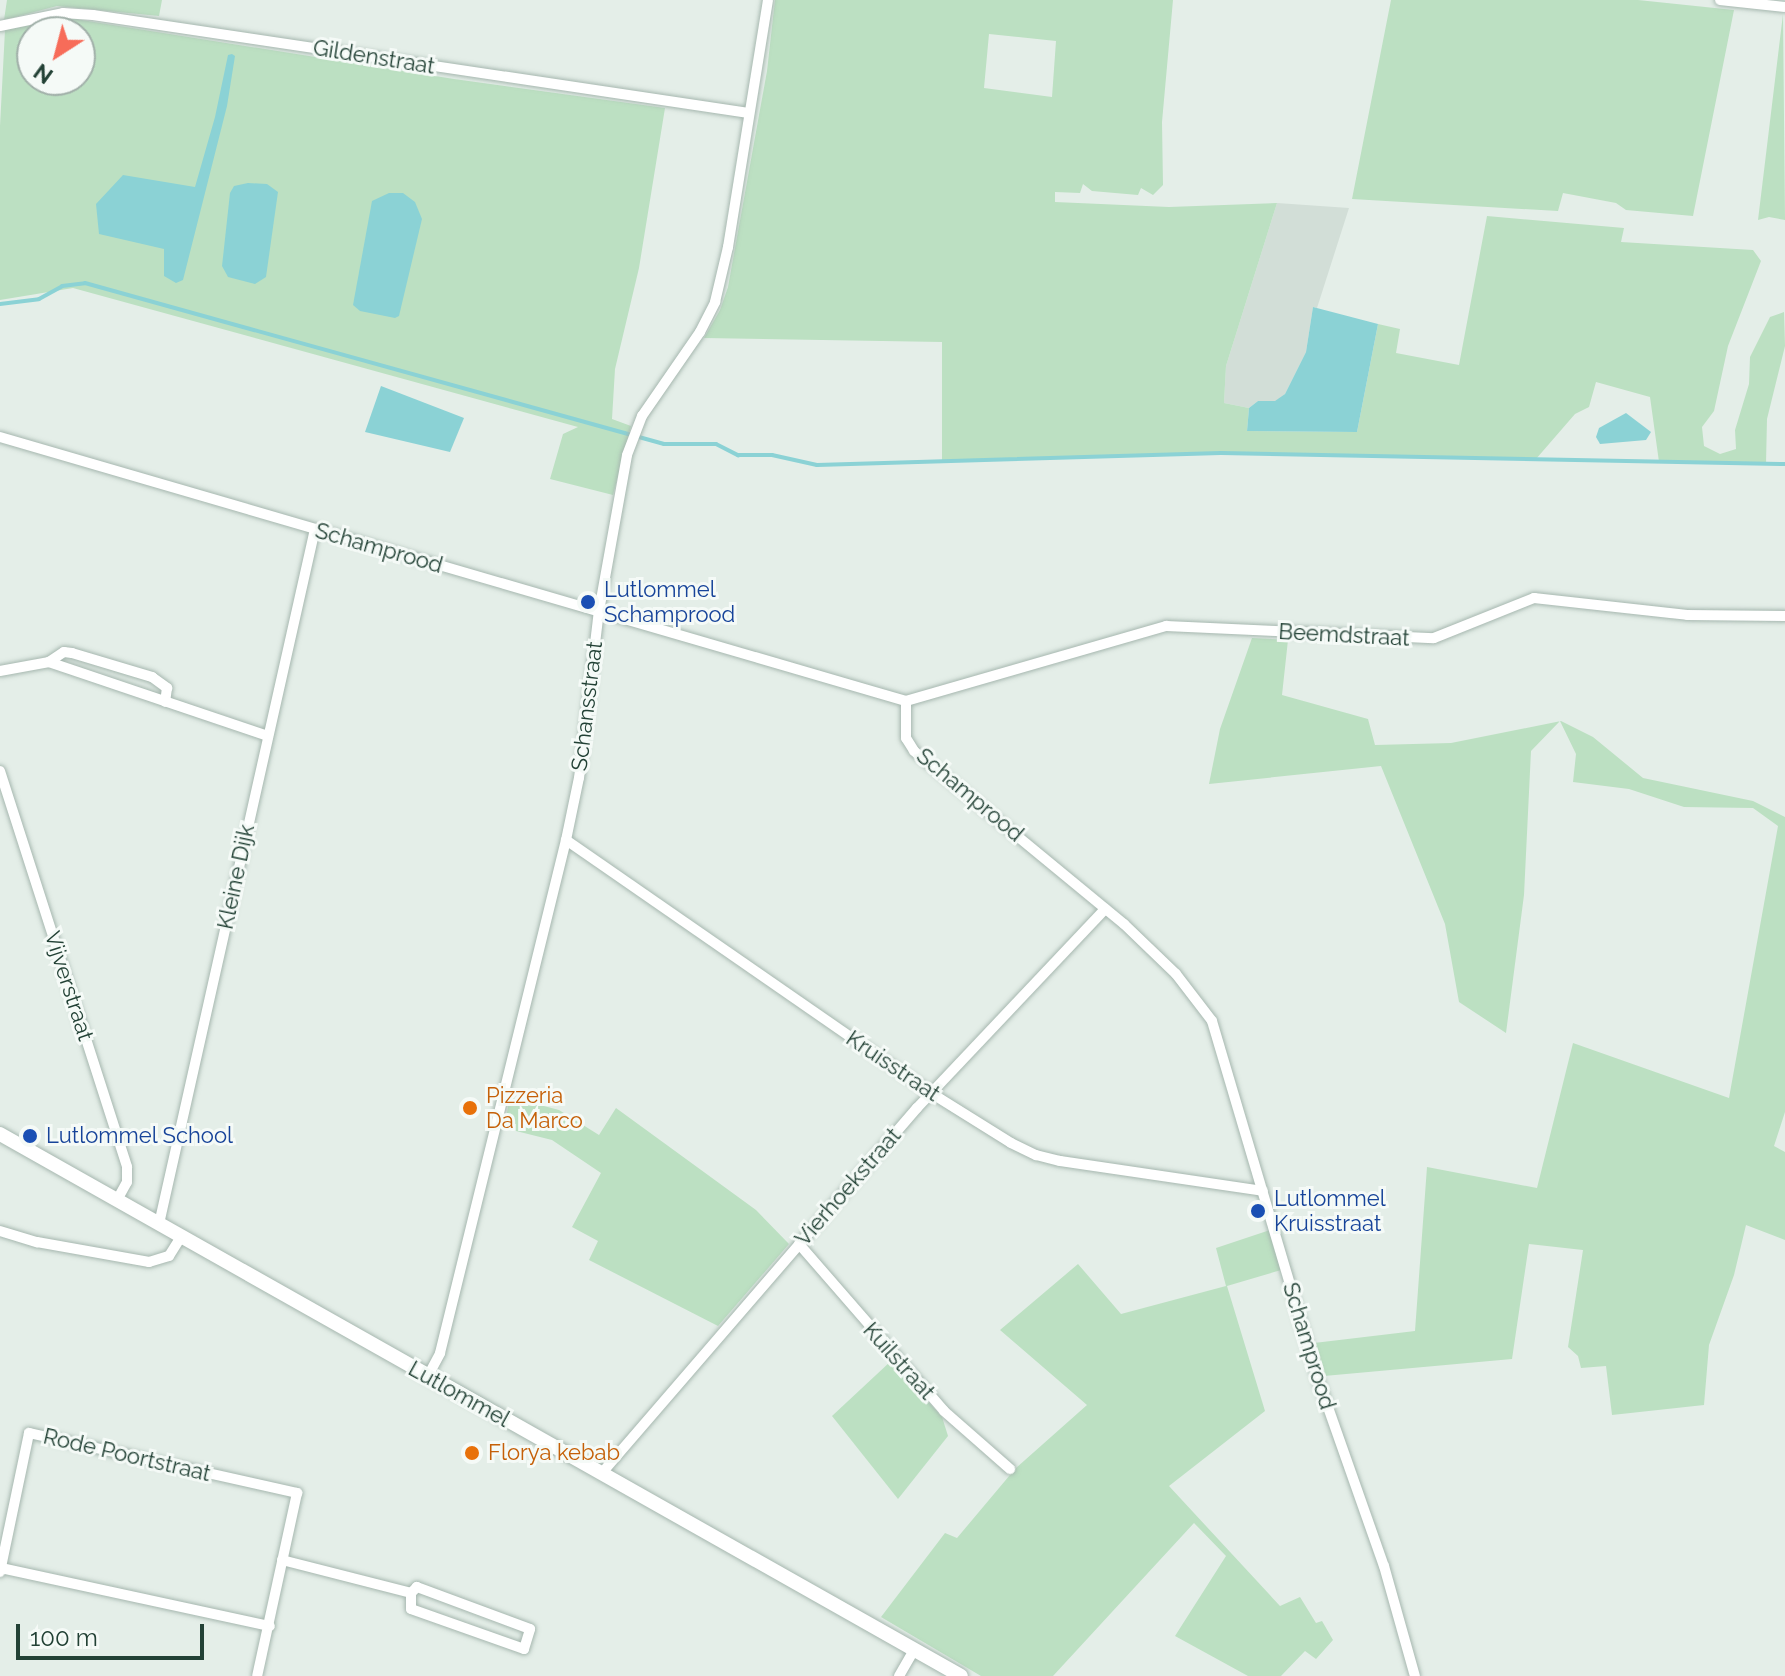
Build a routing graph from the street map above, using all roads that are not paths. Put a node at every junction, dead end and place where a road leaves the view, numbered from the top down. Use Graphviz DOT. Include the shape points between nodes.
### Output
graph roads {
  1 [pos="768,0"];
  2 [pos="1720,0"];
  3 [pos="1785,7"];
  4 [pos="0,26"];
  5 [pos="749,113"];
  6 [pos="0,437"];
  7 [pos="315,529"];
  8 [pos="599,611"];
  9 [pos="1785,616"];
  10 [pos="49,662"];
  11 [pos="0,671"];
  12 [pos="906,701"];
  13 [pos="165,702"];
  14 [pos="267,736"];
  15 [pos="0,771"];
  16 [pos="566,840"];
  17 [pos="1105,909"];
  18 [pos="931,1093"];
  19 [pos="0,1134"];
  20 [pos="1263,1191"];
  21 [pos="117,1200"];
  22 [pos="159,1224"];
  23 [pos="0,1231"];
  24 [pos="181,1237"];
  25 [pos="799,1244"];
  26 [pos="428,1376"];
  27 [pos="1010,1469"];
  28 [pos="601,1474"];
  29 [pos="282,1560"];
  30 [pos="0,1570"];
  31 [pos="411,1593"];
  32 [pos="270,1626"];
  33 [pos="914,1650"];
  34 [pos="257,1676"];
  35 [pos="899,1676"];
  36 [pos="961,1676"];
  37 [pos="1415,1676"];
  1 -- 5 [label="street, Schansstraat"];
  2 -- 3 [label="street"];
  4 -- 5 [label="street, Gildenstraat" via="49,14 93,15"];
  5 -- 8 [label="street, Schansstraat" via="715,302 634,434"];
  6 -- 7 [label="street, Schamprood"];
  7 -- 8 [label="street, Schamprood"];
  7 -- 14 [label="street, Kleine Dijk"];
  8 -- 12 [label="street, Schamprood"];
  8 -- 16 [label="street, Schansstraat" via="579,778"];
  9 -- 12 [label="street, Beemdstraat" via="1687,615 1534,598 1434,638 1166,626"];
  10 -- 11 [label="street"];
  10 -- 13 [label="street"];
  10 -- 13 [label="street" via="72,653 152,677 167,688"];
  12 -- 17 [label="street, Schamprood" via="906,738 914,751"];
  13 -- 14 [label="street"];
  14 -- 22 [label="street, Kleine Dijk"];
  15 -- 21 [label="street, Vijverstraat" via="127,1167 127,1182"];
  16 -- 18 [label="street, Kruisstraat"];
  16 -- 26 [label="street, Schansstraat" via="440,1353"];
  17 -- 18 [label="street, Vierhoekstraat"];
  17 -- 20 [label="street, Schamprood" via="1176,974 1212,1021"];
  18 -- 20 [label="street, Kruisstraat" via="1036,1155"];
  18 -- 25 [label="street, Vierhoekstraat"];
  19 -- 21 [label="main road, Lutlommel"];
  20 -- 37 [label="street, Schamprood"];
  21 -- 22 [label="main road, Lutlommel"];
  22 -- 24 [label="main road, Lutlommel"];
  23 -- 24 [label="street" via="149,1262 169,1256"];
  24 -- 26 [label="main road, Lutlommel"];
  25 -- 27 [label="street, Kuilstraat" via="935,1402"];
  25 -- 28 [label="street, Vierhoekstraat"];
  26 -- 28 [label="main road, Lutlommel"];
  28 -- 33 [label="main road, Lutlommel"];
  29 -- 30 [label="street, Rode Poortstraat" via="297,1493 29,1433"];
  29 -- 31 [label="street"];
  29 -- 32 [label="street"];
  30 -- 32 [label="street"];
  31 -- 31 [label="street" via="411,1609 524,1649 530,1629 417,1587"];
  32 -- 34 [label="street"];
  33 -- 35 [label="street"];
  33 -- 36 [label="main road, Lutlommel"];
}
